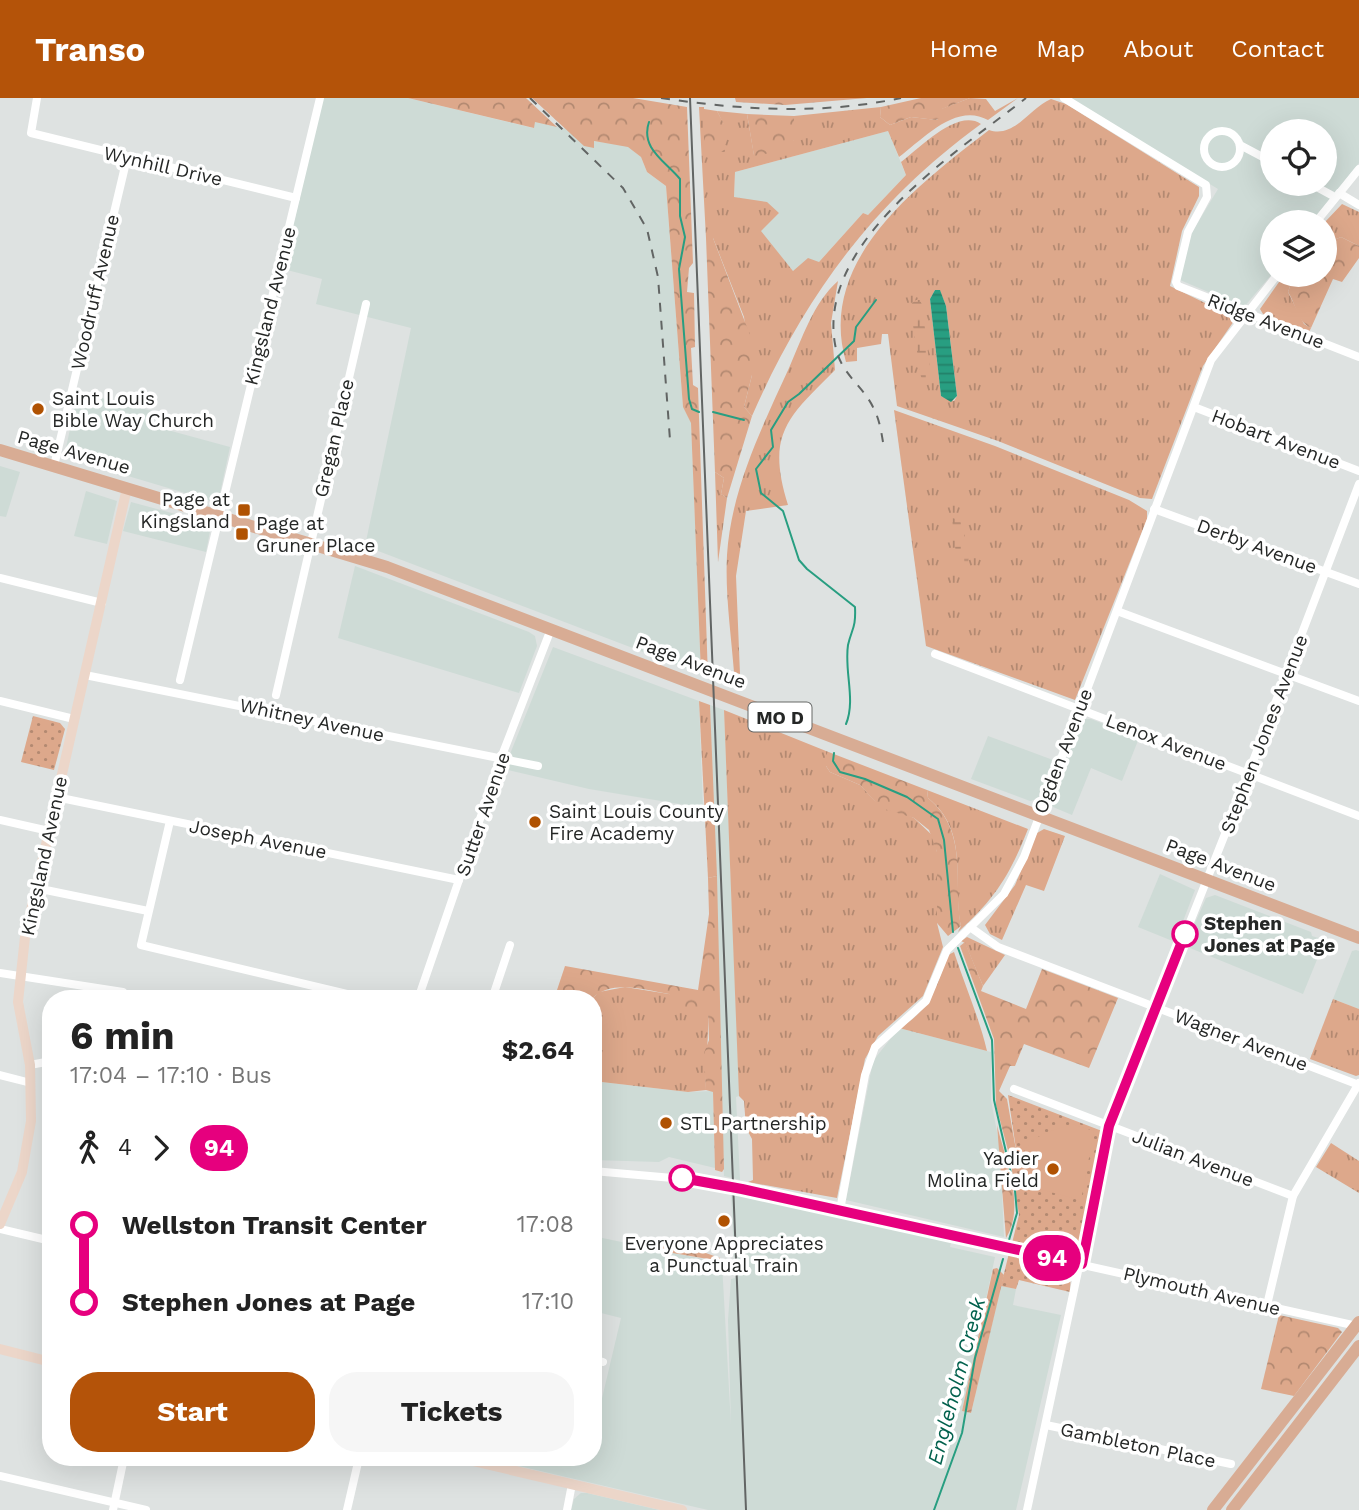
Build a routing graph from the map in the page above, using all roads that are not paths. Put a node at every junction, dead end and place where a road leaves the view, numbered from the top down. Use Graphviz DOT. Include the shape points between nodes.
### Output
graph roads {
  1 [pos="37,98"];
  2 [pos="320,98"];
  3 [pos="1064,98"];
  4 [pos="1240,145"];
  5 [pos="1260,156"];
  6 [pos="127,158"];
  7 [pos="1359,169"];
  8 [pos="1337,195"];
  9 [pos="1336,196"];
  10 [pos="296,198"];
  11 [pos="1359,205"];
  12 [pos="1325,210"];
  13 [pos="1268,287"];
  14 [pos="366,304"];
  15 [pos="1247,315"];
  16 [pos="1359,357"];
  17 [pos="1194,407"];
  18 [pos="0,450"];
  19 [pos="54,466"];
  20 [pos="1359,471"];
  21 [pos="1359,484"];
  22 [pos="127,488"];
  23 [pos="1154,509"];
  24 [pos="220,515"];
  25 [pos="310,541"];
  26 [pos="1326,572"];
  27 [pos="0,578"];
  28 [pos="1359,584"];
  29 [pos="102,603"];
  30 [pos="1117,611"];
  31 [pos="551,629"];
  32 [pos="935,654"];
  33 [pos="1287,674"];
  34 [pos="85,675"];
  35 [pos="180,680"];
  36 [pos="276,695"];
  37 [pos="0,701"];
  38 [pos="1359,701"];
  39 [pos="1079,709"];
  40 [pos="74,719"];
  41 [pos="501,758"];
  42 [pos="538,766"];
  43 [pos="1248,774"];
  44 [pos="56,797"];
  45 [pos="1038,816"];
  46 [pos="1359,816"];
  47 [pos="0,820"];
  48 [pos="170,821"];
  49 [pos="49,831"];
  50 [pos="460,880"];
  51 [pos="1207,880"];
  52 [pos="36,888"];
  53 [pos="148,911"];
  54 [pos="970,927"];
  55 [pos="1359,938"];
  56 [pos="510,944"];
  57 [pos="0,974"];
  58 [pos="19,978"];
  59 [pos="108,990"];
  60 [pos="330,990"];
  61 [pos="421,990"];
  62 [pos="495,990"];
  63 [pos="1156,1007"];
  64 [pos="42,1063"];
  65 [pos="30,1065"];
  66 [pos="0,1076"];
  67 [pos="31,1083"];
  68 [pos="1359,1084"];
  69 [pos="1014,1089"];
  70 [pos="1109,1126"];
  71 [pos="602,1172"];
  72 [pos="1293,1196"];
  73 [pos="840,1210"];
  74 [pos="0,1227"];
  75 [pos="42,1239"];
  76 [pos="1082,1264"];
  77 [pos="1267,1305"];
  78 [pos="1358,1324"];
  79 [pos="1359,1346"];
  80 [pos="0,1349"];
  81 [pos="42,1360"];
  82 [pos="1046,1425"];
  83 [pos="1231,1464"];
  84 [pos="122,1466"];
  85 [pos="357,1466"];
  86 [pos="494,1466"];
  87 [pos="0,1476"];
  88 [pos="572,1484"];
  89 [pos="113,1506"];
  90 [pos="146,1510"];
  91 [pos="347,1510"];
  92 [pos="567,1510"];
  93 [pos="682,1510"];
  94 [pos="1027,1510"];
  95 [pos="1213,1510"];
  96 [pos="1233,1510"];
  1 -- 6 [label="street, Wynhill Drive" via="31,133"];
  2 -- 10 [label="street, Kingsland Avenue"];
  3 -- 15 [label="street, Ridge Avenue" via="1206,185 1207,197 1188,232 1176,282"];
  4 -- 4 [label="street" via="1228,131 1215,131 1206,139 1203,151 1209,162 1225,167 1239,156"];
  4 -- 5 [label="street"];
  6 -- 10 [label="street, Wynhill Drive"];
  6 -- 19 [label="street, Woodruff Avenue"];
  7 -- 8 [label="street"];
  8 -- 11 [label="street"];
  9 -- 12 [label="street"];
  10 -- 24 [label="street, Kingsland Avenue"];
  13 -- 15 [label="street, Ogden Avenue"];
  14 -- 25 [label="street, Gregan Place"];
  15 -- 16 [label="street, Ridge Avenue"];
  15 -- 17 [label="street, Ogden Avenue" via="1212,360"];
  17 -- 20 [label="street, Hobart Avenue"];
  17 -- 23 [label="street, Ogden Avenue"];
  18 -- 19 [label="main road, Page Avenue / MO D"];
  19 -- 22 [label="main road, Page Avenue / MO D"];
  21 -- 26 [label="street, Stephen Jones Avenue"];
  22 -- 24 [label="main road, Page Avenue / MO D"];
  22 -- 29 [label="street, Kingsland Avenue"];
  23 -- 26 [label="street, Derby Avenue"];
  23 -- 30 [label="street, Ogden Avenue"];
  24 -- 25 [label="main road, Page Avenue / MO D"];
  24 -- 35 [label="street, Kingsland Avenue"];
  25 -- 31 [label="main road, Page Avenue / MO D"];
  25 -- 36 [label="street, Gregan Place"];
  26 -- 28 [label="street, Derby Avenue"];
  26 -- 33 [label="street, Stephen Jones Avenue"];
  27 -- 29 [label="street"];
  29 -- 34 [label="street, Kingsland Avenue"];
  30 -- 33 [label="street"];
  30 -- 39 [label="street, Ogden Avenue"];
  31 -- 41 [label="street, Sutter Avenue"];
  31 -- 45 [label="main road, Page Avenue / MO D"];
  32 -- 39 [label="street, Lenox Avenue"];
  33 -- 38 [label="street"];
  33 -- 43 [label="street, Stephen Jones Avenue"];
  34 -- 40 [label="street, Kingsland Avenue"];
  34 -- 41 [label="street, Whitney Avenue"];
  37 -- 40 [label="street"];
  39 -- 43 [label="street, Lenox Avenue"];
  39 -- 45 [label="street, Ogden Avenue"];
  40 -- 44 [label="street, Kingsland Avenue"];
  41 -- 42 [label="street, Whitney Avenue"];
  41 -- 50 [label="street, Sutter Avenue"];
  43 -- 46 [label="street, Lenox Avenue"];
  43 -- 51 [label="street, Stephen Jones Avenue"];
  44 -- 48 [label="street, Joseph Avenue"];
  44 -- 49 [label="street, Kingsland Avenue"];
  45 -- 51 [label="main road, Page Avenue / MO D"];
  45 -- 54 [label="street, Ogden Avenue" via="1024,857 1004,894"];
  47 -- 49 [label="street"];
  48 -- 50 [label="street, Joseph Avenue"];
  48 -- 53 [label="street"];
  49 -- 52 [label="street, Kingsland Avenue"];
  50 -- 61 [label="street, Sutter Avenue"];
  51 -- 55 [label="main road, Page Avenue / MO D"];
  51 -- 63 [label="street, Stephen Jones Avenue"];
  52 -- 53 [label="street"];
  52 -- 58 [label="street, Kingsland Avenue"];
  53 -- 60 [label="street" via="141,945"];
  54 -- 63 [label="street, Wagner Avenue" via="998,947"];
  54 -- 73 [label="street, Ogden Avenue" via="947,950 926,1001 876,1047 865,1075"];
  56 -- 62 [label="street"];
  57 -- 58 [label="street"];
  58 -- 59 [label="street"];
  58 -- 65 [label="street, Kingsland Avenue" via="18,1002"];
  63 -- 68 [label="street, Wagner Avenue"];
  63 -- 70 [label="street, Stephen Jones Avenue"];
  64 -- 65 [label="street"];
  65 -- 67 [label="street, Kingsland Avenue"];
  66 -- 67 [label="street"];
  67 -- 74 [label="street, Kingsland Avenue" via="22,1173"];
  68 -- 72 [label="street"];
  69 -- 70 [label="street, Julian Avenue"];
  70 -- 72 [label="street, Julian Avenue"];
  70 -- 76 [label="street, Stephen Jones Avenue"];
  71 -- 73 [label="street, Plymouth Avenue" via="709,1182"];
  72 -- 77 [label="street"];
  73 -- 76 [label="street, Plymouth Avenue"];
  74 -- 75 [label="street"];
  76 -- 77 [label="street, Plymouth Avenue"];
  76 -- 82 [label="street, Stephen Jones Avenue"];
  77 -- 78 [label="street, Plymouth Avenue"];
  78 -- 95 [label="main road"];
  79 -- 96 [label="main road"];
  80 -- 81 [label="street"];
  82 -- 83 [label="street, Gambleton Place"];
  82 -- 94 [label="street, Stephen Jones Avenue"];
  84 -- 89 [label="street"];
  85 -- 91 [label="street"];
  86 -- 88 [label="street"];
  87 -- 89 [label="street"];
  88 -- 92 [label="street"];
  88 -- 93 [label="street"];
  89 -- 90 [label="street"];
}
